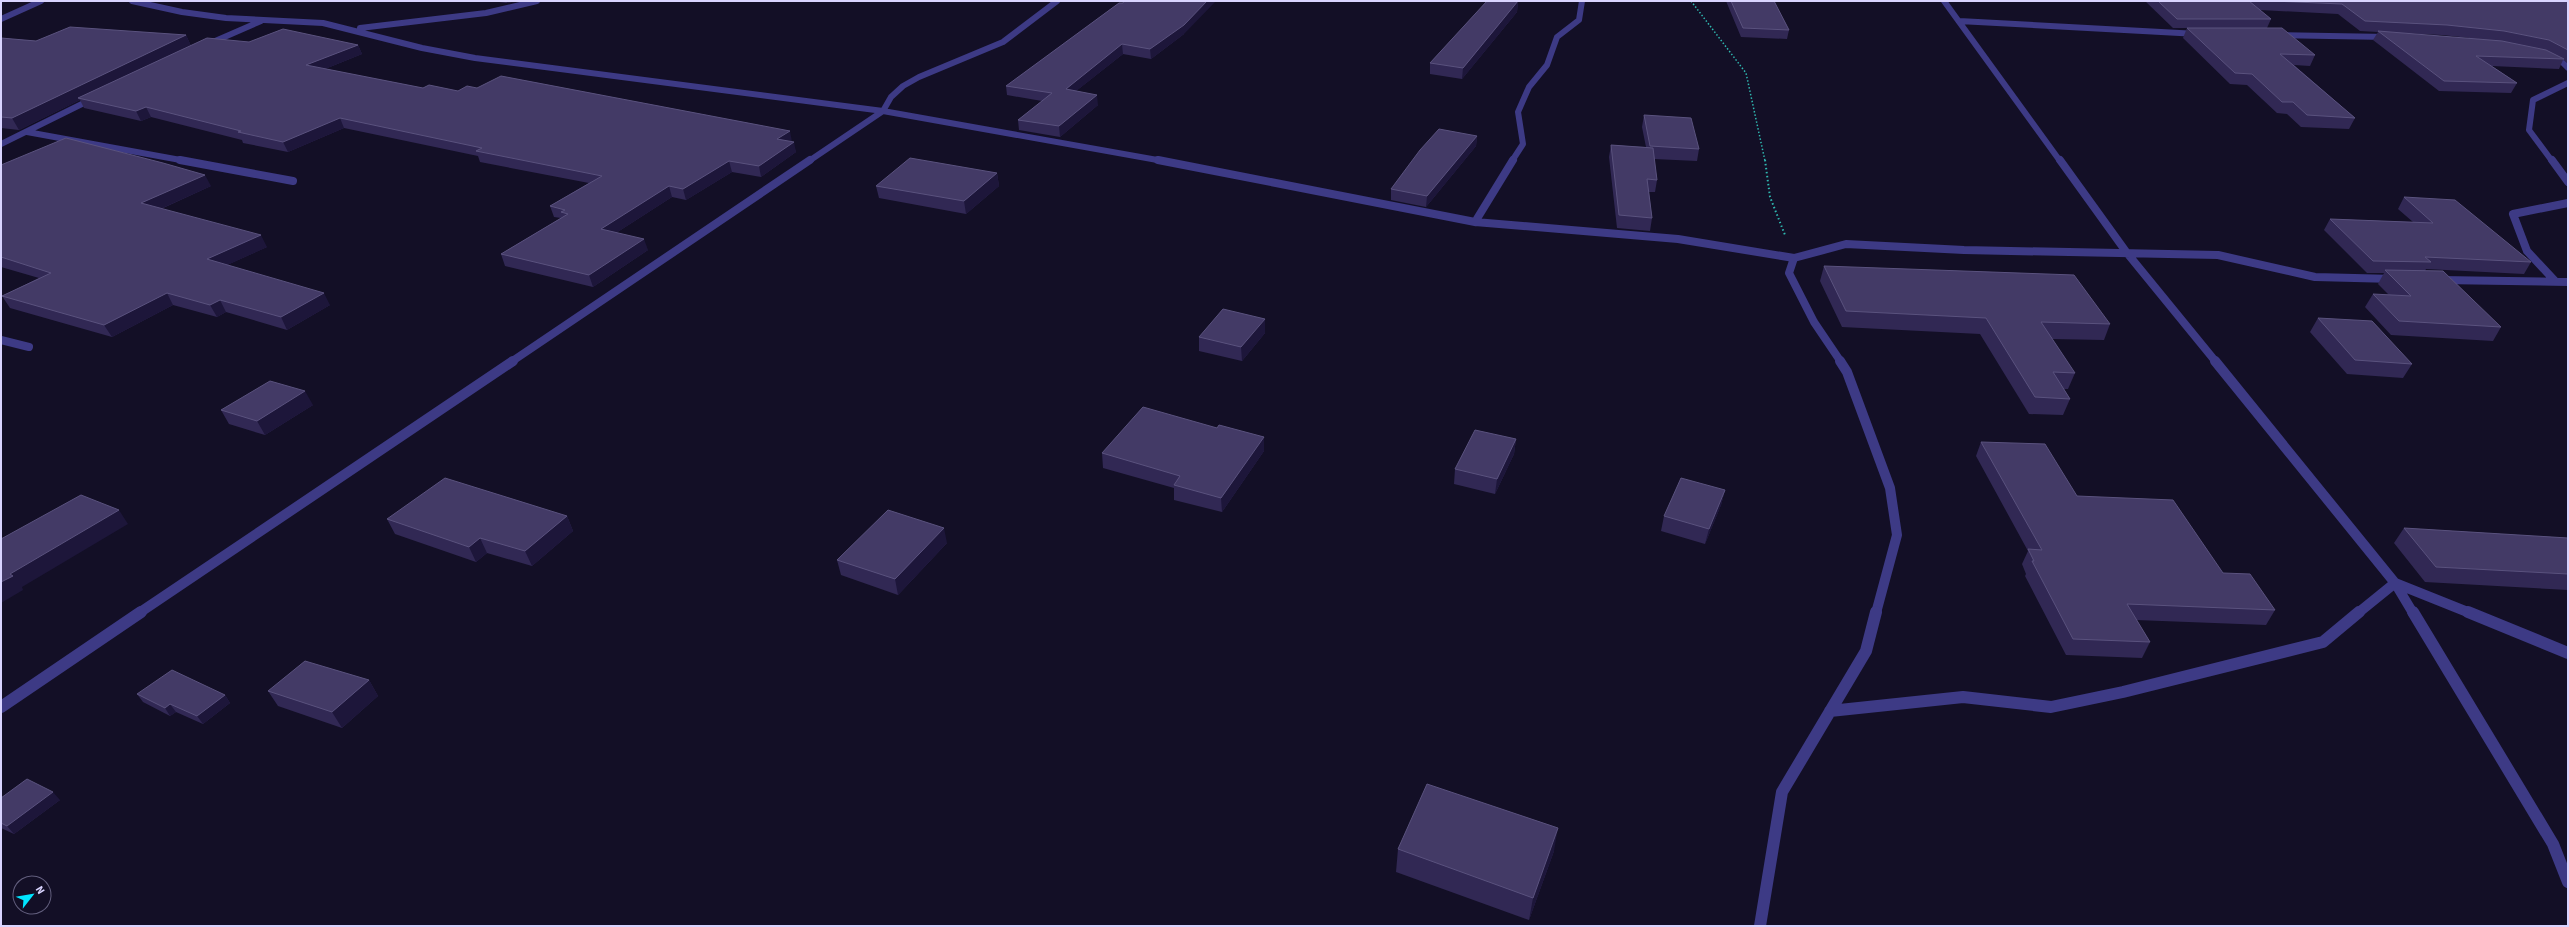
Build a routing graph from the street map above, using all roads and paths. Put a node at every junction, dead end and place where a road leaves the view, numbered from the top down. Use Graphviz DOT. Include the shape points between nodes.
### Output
graph roads {
  1 [pos="41,1"];
  2 [pos="132,1"];
  3 [pos="537,1"];
  4 [pos="1057,1"];
  5 [pos="1582,1"];
  6 [pos="1691,1"];
  7 [pos="1944,1"];
  8 [pos="265,19"];
  9 [pos="1,20"];
  10 [pos="1959,21"];
  11 [pos="354,29"];
  12 [pos="2204,34"];
  13 [pos="2267,35"];
  14 [pos="2393,37"];
  15 [pos="196,49"];
  16 [pos="2545,56"];
  17 [pos="2568,68"];
  18 [pos="2568,83"];
  19 [pos="98,96"];
  20 [pos="883,111"];
  21 [pos="27,132"];
  22 [pos="1,144"];
  23 [pos="293,182"];
  24 [pos="2568,182"];
  25 [pos="2568,203"];
  26 [pos="1475,222"];
  27 [pos="2127,253"];
  28 [pos="1794,258"];
  29 [pos="2401,279"];
  30 [pos="2432,280"];
  31 [pos="2555,281"];
  32 [pos="2568,282"];
  33 [pos="1,340"];
  34 [pos="29,347"];
  35 [pos="2395,583"];
  36 [pos="2568,653"];
  37 [pos="1,707"];
  38 [pos="1830,711"];
  39 [pos="2568,882"];
  40 [pos="1760,926"];
  1 -- 9 [label="street"];
  2 -- 8 [label="street" via="226,18"];
  3 -- 11 [label="street" via="486,13"];
  4 -- 20 [label="street" via="1002,43 947,64 909,83 894,94"];
  5 -- 26 [label="street" via="1579,20 1557,37 1548,65 1529,87 1518,112 1523,144"];
  6 -- 28 [label="path" via="1746,73 1762,140 1770,197"];
  7 -- 10 [label="street"];
  8 -- 11 [label="street" via="323,23"];
  8 -- 15 [label="street"];
  10 -- 12 [label="street"];
  10 -- 27 [label="street"];
  11 -- 20 [label="street" via="422,48 475,58"];
  13 -- 14 [label="street"];
  16 -- 17 [label="street" via="2560,60"];
  18 -- 24 [label="street" via="2533,100 2529,130"];
  19 -- 21 [label="street"];
  20 -- 26 [label="street" via="1139,156"];
  20 -- 37 [label="street"];
  21 -- 22 [label="street"];
  21 -- 23 [label="street"];
  25 -- 31 [label="street" via="2513,214 2527,251"];
  26 -- 28 [label="street" via="1678,239"];
  27 -- 28 [label="street" via="1964,250 1846,244"];
  27 -- 29 [label="street" via="2218,255 2315,277"];
  27 -- 35 [label="street"];
  28 -- 38 [label="street" via="1789,273 1814,322 1847,372 1890,488 1897,535 1866,651"];
  30 -- 31 [label="street"];
  31 -- 32 [label="street"];
  33 -- 34 [label="street"];
  35 -- 36 [label="street"];
  35 -- 38 [label="street" via="2323,642 2123,692 2051,707 1963,697"];
  35 -- 39 [label="street" via="2553,844"];
  38 -- 40 [label="street" via="1782,792"];
}
